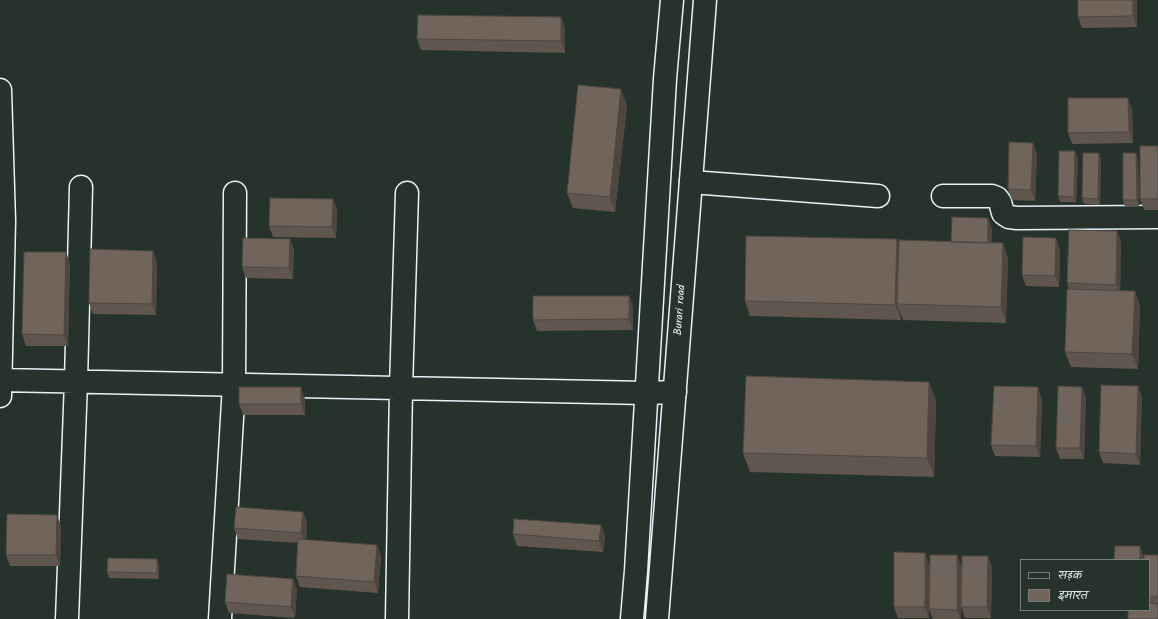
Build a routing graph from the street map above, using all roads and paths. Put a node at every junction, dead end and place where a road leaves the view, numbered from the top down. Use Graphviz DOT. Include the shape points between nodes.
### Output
graph roads {
  1 [pos="672,0"];
  2 [pos="705,0"];
  3 [pos="0,90"];
  4 [pos="691,182"];
  5 [pos="81,187"];
  6 [pos="1,192"];
  7 [pos="235,193"];
  8 [pos="408,193"];
  9 [pos="878,196"];
  10 [pos="943,196"];
  11 [pos="1158,217"];
  12 [pos="76,381"];
  13 [pos="0,385"];
  14 [pos="234,385"];
  15 [pos="401,388"];
  16 [pos="675,392"];
  17 [pos="646,393"];
  18 [pos="67,619"];
  19 [pos="220,619"];
  20 [pos="397,619"];
  21 [pos="632,619"];
  22 [pos="657,619"];
  1 -- 17 [label="street"];
  2 -- 4 [label="street, Burari road"];
  3 -- 6 [label="street"];
  4 -- 9 [label="street"];
  4 -- 16 [label="street, Burari road"];
  5 -- 12 [label="street"];
  6 -- 13 [label="street" via="4,222"];
  7 -- 14 [label="street"];
  8 -- 15 [label="street"];
  10 -- 11 [label="street" via="992,196 1000,202 1004,213 1017,218"];
  12 -- 13 [label="street"];
  12 -- 14 [label="street"];
  12 -- 18 [label="street"];
  14 -- 15 [label="street"];
  14 -- 19 [label="street"];
  15 -- 17 [label="street"];
  15 -- 20 [label="street"];
  16 -- 17 [label="street"];
  16 -- 22 [label="street, Burari road"];
  17 -- 21 [label="street"];
}
